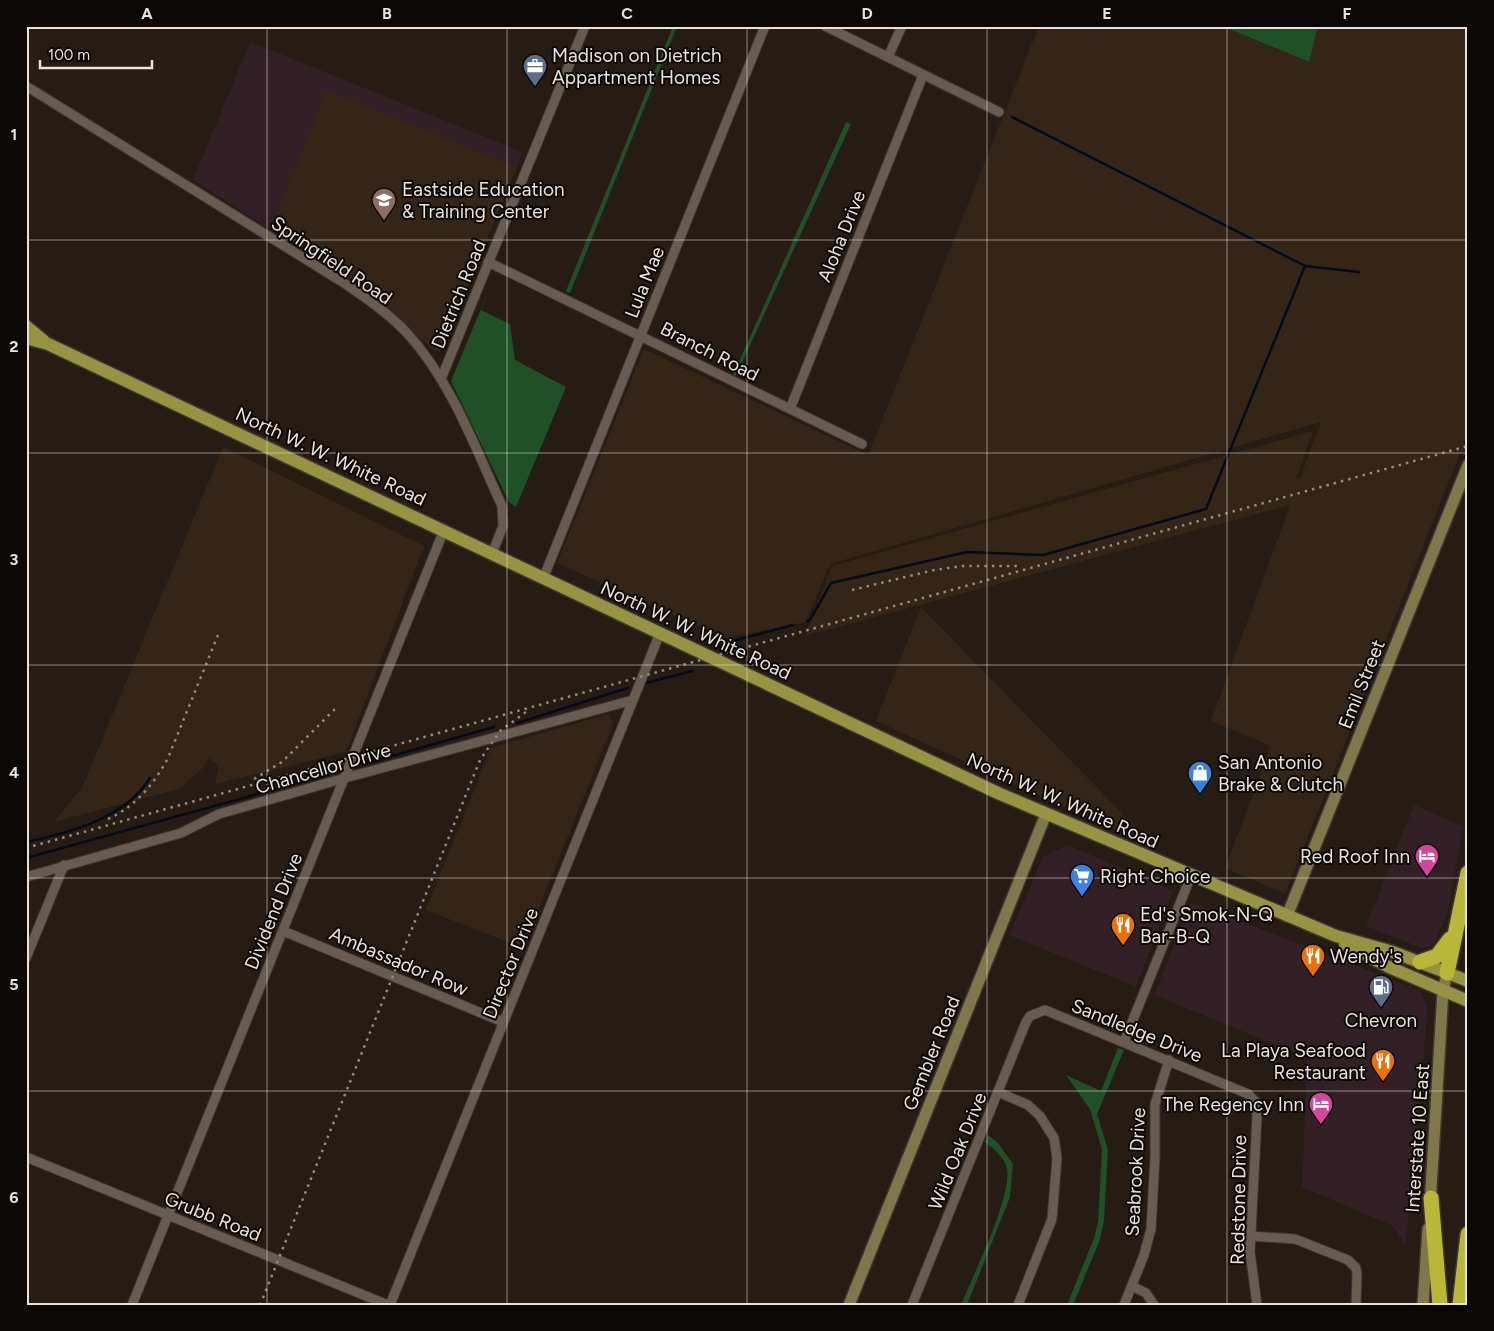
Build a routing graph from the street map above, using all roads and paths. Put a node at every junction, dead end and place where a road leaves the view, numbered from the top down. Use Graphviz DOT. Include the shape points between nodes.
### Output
graph roads {
  1 [pos="585,26"];
  2 [pos="765,26"];
  3 [pos="825,26"];
  4 [pos="902,26"];
  5 [pos="888,57"];
  6 [pos="923,75"];
  7 [pos="26,86"];
  8 [pos="999,112"];
  9 [pos="488,262"];
  10 [pos="26,326"];
  11 [pos="640,335"];
  12 [pos="26,338"];
  13 [pos="48,344"];
  14 [pos="441,379"];
  15 [pos="790,409"];
  16 [pos="862,444"];
  17 [pos="1468,465"];
  18 [pos="444,530"];
  19 [pos="492,554"];
  20 [pos="543,578"];
  21 [pos="660,633"];
  22 [pos="633,700"];
  23 [pos="345,778"];
  24 [pos="1046,814"];
  25 [pos="64,865"];
  26 [pos="1468,873"];
  27 [pos="26,876"];
  28 [pos="1191,876"];
  29 [pos="1287,916"];
  30 [pos="283,930"];
  31 [pos="1454,933"];
  32 [pos="1336,936"];
  33 [pos="26,958"];
  34 [pos="1420,962"];
  35 [pos="1447,973"];
  36 [pos="1468,982"];
  37 [pos="1443,991"];
  38 [pos="1468,1001"];
  39 [pos="1036,1012"];
  40 [pos="503,1022"];
  41 [pos="1124,1042"];
  42 [pos="1169,1060"];
  43 [pos="998,1092"];
  44 [pos="1252,1097"];
  45 [pos="26,1157"];
  46 [pos="1431,1198"];
  47 [pos="168,1215"];
  48 [pos="1468,1234"];
  49 [pos="1250,1236"];
  50 [pos="1132,1286"];
  51 [pos="132,1305"];
  52 [pos="389,1305"];
  53 [pos="849,1305"];
  54 [pos="912,1305"];
  55 [pos="1018,1305"];
  56 [pos="1124,1305"];
  57 [pos="1154,1305"];
  58 [pos="1257,1305"];
  59 [pos="1356,1305"];
  60 [pos="1423,1305"];
  61 [pos="1440,1305"];
  62 [pos="1460,1305"];
  1 -- 9 [label="street, Dietrich Road"];
  2 -- 11 [label="street, Lula Mae"];
  3 -- 5 [label="street"];
  4 -- 5 [label="street"];
  5 -- 6 [label="street"];
  6 -- 8 [label="street"];
  6 -- 15 [label="street, Aloha Drive"];
  7 -- 14 [label="street, Springfield Road" via="381,309 407,333"];
  9 -- 11 [label="street, Branch Road"];
  9 -- 14 [label="street, Dietrich Road"];
  10 -- 13 [label="main road, North W. W. White Road"];
  11 -- 15 [label="street, Branch Road"];
  11 -- 20 [label="street, Lula Mae"];
  12 -- 13 [label="main road, North W. W. White Road"];
  13 -- 18 [label="main road, North W. W. White Road"];
  14 -- 19 [label="street, Springfield Road" via="502,506 503,526"];
  15 -- 16 [label="street, Branch Road"];
  17 -- 29 [label="main road, Emil Street"];
  18 -- 19 [label="main road, North W. W. White Road"];
  18 -- 23 [label="street, Dividend Drive"];
  19 -- 20 [label="main road, North W. W. White Road"];
  20 -- 21 [label="main road, North W. W. White Road"];
  21 -- 22 [label="street, Director Drive"];
  21 -- 24 [label="main road, North W. W. White Road"];
  22 -- 23 [label="street, Chancellor Drive"];
  22 -- 40 [label="street, Director Drive"];
  23 -- 25 [label="street, Chancellor Drive" via="219,814 181,833"];
  23 -- 30 [label="street, Dividend Drive"];
  24 -- 28 [label="main road, North W. W. White Road"];
  24 -- 53 [label="main road, Gembler Road"];
  25 -- 27 [label="street, Chancellor Drive"];
  25 -- 33 [label="street"];
  26 -- 31 [label="highway"];
  28 -- 29 [label="main road, North W. W. White Road"];
  28 -- 41 [label="street"];
  29 -- 32 [label="main road, North W. W. White Road"];
  30 -- 40 [label="street, Ambassador Row"];
  30 -- 47 [label="street, Dividend Drive"];
  31 -- 34 [label="highway" via="1437,956"];
  31 -- 35 [label="highway"];
  32 -- 34 [label="main road, North W. W. White Road"];
  32 -- 37 [label="main road, North W. W. White Road" via="1364,954"];
  34 -- 35 [label="main road, North W. W. White Road"];
  35 -- 36 [label="main road, North W. W. White Road"];
  35 -- 37 [label="main road, Interstate 10 East"];
  37 -- 38 [label="main road, North W. W. White Road"];
  37 -- 46 [label="main road, Interstate 10 East"];
  39 -- 41 [label="street, Sandledge Drive" via="1045,1010"];
  39 -- 43 [label="street, Wild Oak Drive" via="1026,1022"];
  40 -- 52 [label="street, Director Drive"];
  41 -- 42 [label="street, Sandledge Drive"];
  42 -- 44 [label="street, Sandledge Drive"];
  42 -- 50 [label="street, Seabrook Drive" via="1155,1104 1156,1157 1151,1229"];
  43 -- 54 [label="street, Wild Oak Drive"];
  43 -- 55 [label="street" via="1028,1105 1040,1116 1054,1138 1057,1158 1052,1219"];
  44 -- 49 [label="street, Redstone Drive" via="1257,1116"];
  45 -- 47 [label="street, Grubb Road"];
  46 -- 60 [label="main road, Interstate 10 East"];
  46 -- 61 [label="highway"];
  47 -- 51 [label="street, Dividend Drive"];
  47 -- 52 [label="street, Grubb Road"];
  48 -- 62 [label="highway"];
  49 -- 58 [label="street, Redstone Drive"];
  49 -- 59 [label="street" via="1295,1240 1348,1260 1356,1268"];
  50 -- 56 [label="street, Seabrook Drive"];
  50 -- 57 [label="street" via="1146,1293"];
}
